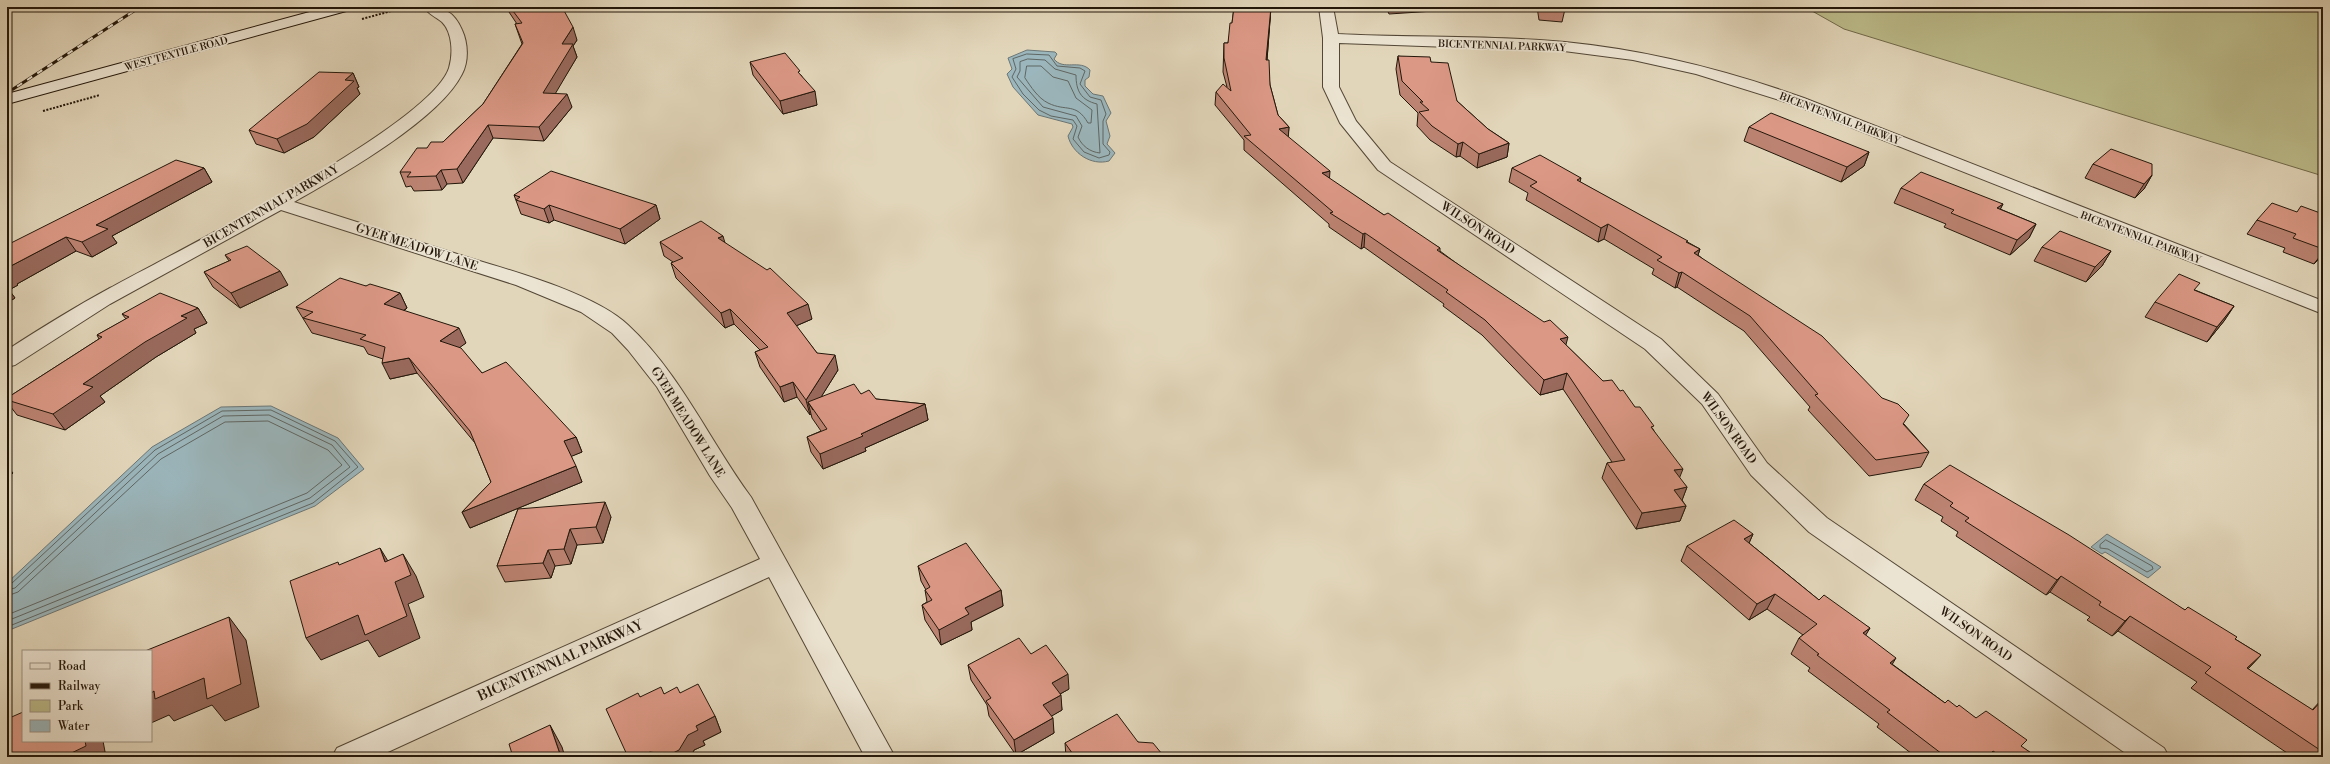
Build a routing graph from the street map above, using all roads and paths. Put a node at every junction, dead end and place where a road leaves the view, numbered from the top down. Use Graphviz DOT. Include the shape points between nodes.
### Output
graph roads {
  1 [pos="345,7"];
  2 [pos="406,7"];
  3 [pos="431,7"];
  4 [pos="1326,7"];
  5 [pos="396,10"];
  6 [pos="1331,38"];
  7 [pos="7,100"];
  8 [pos="278,203"];
  9 [pos="2323,308"];
  10 [pos="7,360"];
  11 [pos="774,564"];
  12 [pos="347,757"];
  13 [pos="880,757"];
  14 [pos="2154,757"];
  1 -- 7 [label="street, WEST TEXTILE ROAD"];
  2 -- 5 [label="path"];
  3 -- 8 [label="street, BICENTENNIAL PARKWAY" via="450,22 459,49 455,72 441,90 410,119 376,144"];
  4 -- 6 [label="street, WILSON ROAD"];
  6 -- 9 [label="street, BICENTENNIAL PARKWAY" via="1547,46 1647,58 1718,75 1785,96"];
  6 -- 14 [label="street, WILSON ROAD" via="1331,87 1348,122 1384,166 1653,344 1710,399 1758,469 1818,525"];
  8 -- 10 [label="street, BICENTENNIAL PARKWAY" via="116,293"];
  8 -- 11 [label="street, GYER MEADOW LANE" via="523,281 588,308 619,328 666,383 718,470 742,503"];
  11 -- 12 [label="street, BICENTENNIAL PARKWAY"];
  11 -- 13 [label="street, GYER MEADOW LANE"];
}
